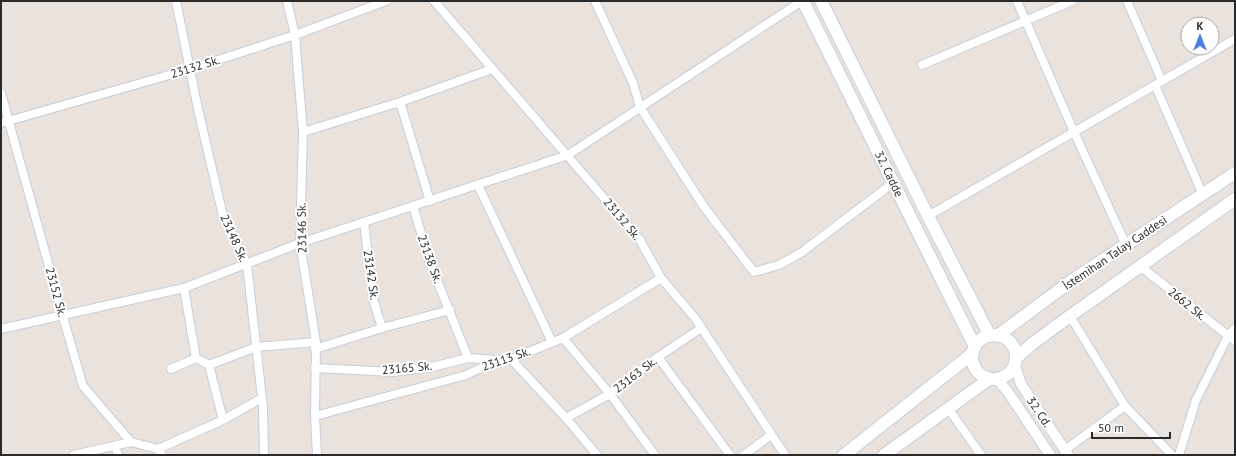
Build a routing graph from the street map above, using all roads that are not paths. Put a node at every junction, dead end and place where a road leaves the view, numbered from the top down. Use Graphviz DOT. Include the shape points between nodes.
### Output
graph roads {
  1 [pos="176,1"];
  2 [pos="287,1"];
  3 [pos="386,1"];
  4 [pos="434,1"];
  5 [pos="595,1"];
  6 [pos="802,1"];
  7 [pos="821,1"];
  8 [pos="1017,1"];
  9 [pos="1072,1"];
  10 [pos="1126,1"];
  11 [pos="1026,21"];
  12 [pos="295,35"];
  13 [pos="1235,39"];
  14 [pos="922,66"];
  15 [pos="190,69"];
  16 [pos="492,69"];
  17 [pos="1158,83"];
  18 [pos="1,93"];
  19 [pos="400,102"];
  20 [pos="640,107"];
  21 [pos="5,122"];
  22 [pos="303,132"];
  23 [pos="1074,132"];
  24 [pos="568,155"];
  25 [pos="1235,173"];
  26 [pos="893,183"];
  27 [pos="478,185"];
  28 [pos="1203,195"];
  29 [pos="1235,199"];
  30 [pos="430,201"];
  31 [pos="413,206"];
  32 [pos="928,216"];
  33 [pos="364,222"];
  34 [pos="300,243"];
  35 [pos="1126,245"];
  36 [pos="246,264"];
  37 [pos="1140,266"];
  38 [pos="661,278"];
  39 [pos="184,288"];
  40 [pos="450,310"];
  41 [pos="62,314"];
  42 [pos="1070,316"];
  43 [pos="382,328"];
  44 [pos="701,328"];
  45 [pos="1235,328"];
  46 [pos="1,329"];
  47 [pos="993,336"];
  48 [pos="1228,336"];
  49 [pos="563,338"];
  50 [pos="552,342"];
  51 [pos="1235,342"];
  52 [pos="316,345"];
  53 [pos="256,347"];
  54 [pos="974,350"];
  55 [pos="658,357"];
  56 [pos="196,358"];
  57 [pos="468,358"];
  58 [pos="511,359"];
  59 [pos="498,360"];
  60 [pos="1015,362"];
  61 [pos="209,365"];
  62 [pos="315,368"];
  63 [pos="171,369"];
  64 [pos="993,379"];
  65 [pos="610,394"];
  66 [pos="262,398"];
  67 [pos="1125,406"];
  68 [pos="948,408"];
  69 [pos="315,416"];
  70 [pos="566,418"];
  71 [pos="223,420"];
  72 [pos="771,435"];
  73 [pos="131,442"];
  74 [pos="114,446"];
  75 [pos="160,452"];
  76 [pos="1067,453"];
  77 [pos="74,455"];
  78 [pos="118,455"];
  79 [pos="264,455"];
  80 [pos="316,455"];
  81 [pos="597,455"];
  82 [pos="655,455"];
  83 [pos="730,455"];
  84 [pos="744,455"];
  85 [pos="785,455"];
  86 [pos="844,455"];
  87 [pos="884,455"];
  88 [pos="981,455"];
  89 [pos="1050,455"];
  90 [pos="1172,455"];
  91 [pos="1179,455"];
  1 -- 15 [label="street, 23148 Sk."];
  2 -- 12 [label="street, 23146 Sk."];
  3 -- 12 [label="street, 23132 Sk."];
  4 -- 16 [label="street, 23132 Sk."];
  5 -- 20 [label="street" via="633,83"];
  6 -- 20 [label="street"];
  6 -- 26 [label="main road, 32. Cadde"];
  7 -- 32 [label="main road, 32. Cadde"];
  8 -- 11 [label="street"];
  9 -- 11 [label="street"];
  10 -- 17 [label="street"];
  11 -- 14 [label="street"];
  11 -- 23 [label="street"];
  12 -- 15 [label="street, 23132 Sk."];
  12 -- 22 [label="street, 23146 Sk."];
  13 -- 17 [label="street"];
  15 -- 21 [label="street, 23132 Sk."];
  15 -- 36 [label="street, 23148 Sk." via="223,216"];
  16 -- 19 [label="street"];
  16 -- 24 [label="street, 23132 Sk."];
  17 -- 23 [label="street"];
  17 -- 28 [label="street"];
  18 -- 21 [label="street, 23152 Sk."];
  19 -- 22 [label="street"];
  19 -- 30 [label="street"];
  20 -- 24 [label="street"];
  20 -- 26 [label="street" via="704,207 754,272 779,265 802,252"];
  21 -- 41 [label="street, 23152 Sk."];
  22 -- 34 [label="street, 23146 Sk."];
  23 -- 32 [label="street"];
  23 -- 35 [label="street"];
  24 -- 27 [label="street"];
  24 -- 38 [label="street, 23132 Sk." via="640,240"];
  25 -- 28 [label="main road, İstemihan Talay Caddesi"];
  26 -- 54 [label="main road, 32. Cadde"];
  27 -- 30 [label="street"];
  27 -- 50 [label="street"];
  28 -- 35 [label="main road, İstemihan Talay Caddesi"];
  29 -- 37 [label="main road, İstemihan Talay Caddesi"];
  30 -- 31 [label="street"];
  31 -- 33 [label="street"];
  31 -- 40 [label="street, 23138 Sk." via="429,260"];
  32 -- 47 [label="main road, 32. Cadde"];
  33 -- 34 [label="street"];
  33 -- 43 [label="street, 23142 Sk." via="373,299"];
  34 -- 36 [label="street"];
  34 -- 52 [label="street, 23146 Sk."];
  35 -- 47 [label="main road, İstemihan Talay Caddesi"];
  36 -- 39 [label="street"];
  36 -- 53 [label="street, 23148 Sk."];
  37 -- 42 [label="main road, İstemihan Talay Caddesi"];
  37 -- 48 [label="street, 2662 Sk."];
  38 -- 44 [label="street, 23132 Sk."];
  38 -- 49 [label="street, 23113 Sk."];
  39 -- 41 [label="street"];
  39 -- 56 [label="street"];
  40 -- 43 [label="street"];
  40 -- 57 [label="street, 23138 Sk."];
  41 -- 46 [label="street"];
  41 -- 73 [label="street, 23152 Sk." via="83,386"];
  42 -- 60 [label="main road, İstemihan Talay Caddesi" via="1032,344"];
  42 -- 67 [label="street"];
  43 -- 52 [label="street"];
  44 -- 55 [label="street, 23163 Sk."];
  44 -- 72 [label="street, 23132 Sk."];
  45 -- 48 [label="street"];
  47 -- 54 [label="main road" via="979,342"];
  47 -- 60 [label="main road" via="1003,337 1012,345"];
  48 -- 51 [label="street, 2662 Sk."];
  48 -- 91 [label="street" via="1196,400"];
  49 -- 50 [label="street, 23113 Sk."];
  49 -- 65 [label="street"];
  50 -- 58 [label="street, 23113 Sk."];
  52 -- 53 [label="street"];
  52 -- 62 [label="street, 23146 Sk."];
  53 -- 61 [label="street"];
  53 -- 66 [label="street, 23148 Sk."];
  54 -- 64 [label="main road" via="974,366 982,376"];
  54 -- 86 [label="main road"];
  55 -- 65 [label="street, 23163 Sk."];
  55 -- 83 [label="street"];
  56 -- 61 [label="street"];
  56 -- 63 [label="street"];
  57 -- 59 [label="street, 23165 Sk."];
  57 -- 62 [label="street, 23165 Sk." via="432,367 392,372"];
  58 -- 59 [label="street, 23113 Sk."];
  58 -- 70 [label="street"];
  59 -- 69 [label="street, 23113 Sk." via="466,374"];
  60 -- 64 [label="main road" via="1004,377"];
  60 -- 76 [label="street, 32. Cd." via="1020,384"];
  61 -- 71 [label="street"];
  62 -- 69 [label="street, 23146 Sk."];
  64 -- 68 [label="main road"];
  64 -- 89 [label="street, 32. Cd." via="1008,392"];
  65 -- 70 [label="street, 23163 Sk."];
  65 -- 82 [label="street"];
  66 -- 71 [label="street"];
  66 -- 79 [label="street, 23148 Sk."];
  67 -- 76 [label="street"];
  67 -- 90 [label="street"];
  68 -- 87 [label="main road"];
  68 -- 88 [label="street"];
  69 -- 80 [label="street, 23146 Sk."];
  70 -- 81 [label="street"];
  71 -- 75 [label="street"];
  72 -- 84 [label="street"];
  72 -- 85 [label="street, 23132 Sk."];
  73 -- 74 [label="street"];
  73 -- 75 [label="street"];
  74 -- 77 [label="street"];
  74 -- 78 [label="street"];
}
